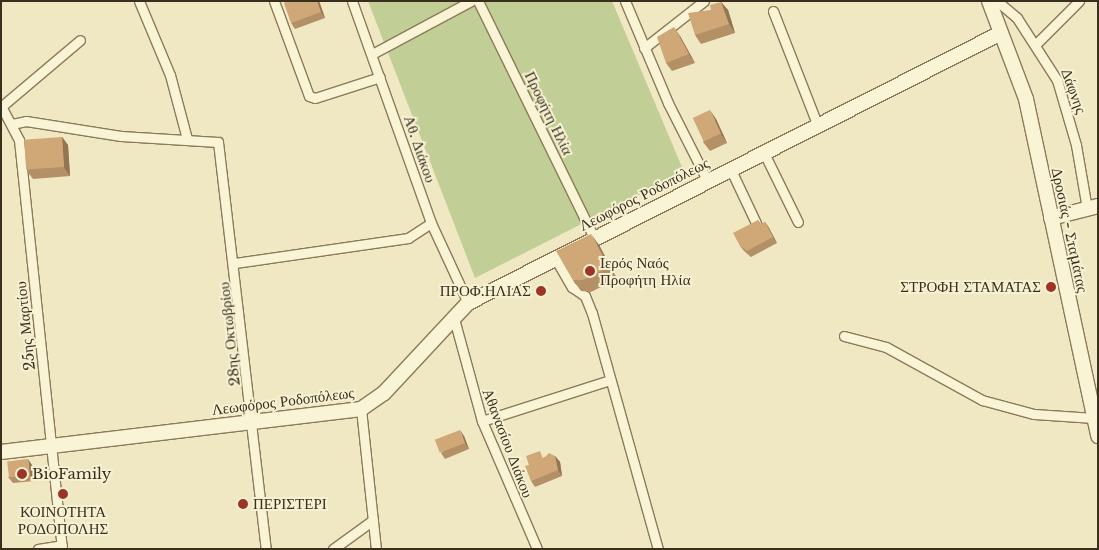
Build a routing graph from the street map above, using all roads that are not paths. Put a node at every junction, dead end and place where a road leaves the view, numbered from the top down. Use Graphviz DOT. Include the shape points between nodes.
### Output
graph roads {
  1 [pos="139,1"];
  2 [pos="274,1"];
  3 [pos="352,1"];
  4 [pos="471,1"];
  5 [pos="478,1"];
  6 [pos="625,1"];
  7 [pos="704,1"];
  8 [pos="989,1"];
  9 [pos="997,1"];
  10 [pos="1078,1"];
  11 [pos="773,11"];
  12 [pos="1001,33"];
  13 [pos="80,40"];
  14 [pos="1036,44"];
  15 [pos="644,48"];
  16 [pos="372,54"];
  17 [pos="380,77"];
  18 [pos="2,106"];
  19 [pos="12,124"];
  20 [pos="817,124"];
  21 [pos="187,139"];
  22 [pos="763,152"];
  23 [pos="730,168"];
  24 [pos="707,180"];
  25 [pos="1093,208"];
  26 [pos="1051,218"];
  27 [pos="798,222"];
  28 [pos="756,223"];
  29 [pos="431,224"];
  30 [pos="594,238"];
  31 [pos="554,258"];
  32 [pos="235,262"];
  33 [pos="468,303"];
  34 [pos="453,315"];
  35 [pos="844,336"];
  36 [pos="610,380"];
  37 [pos="361,408"];
  38 [pos="1094,418"];
  39 [pos="253,421"];
  40 [pos="482,421"];
  41 [pos="1098,436"];
  42 [pos="51,445"];
  43 [pos="1,452"];
  44 [pos="373,520"];
  45 [pos="62,547"];
  46 [pos="38,549"];
  47 [pos="266,549"];
  48 [pos="333,549"];
  49 [pos="376,549"];
  50 [pos="537,549"];
  51 [pos="658,549"];
  1 -- 21 [label="street" via="170,75"];
  2 -- 17 [label="street" via="310,96 315,98"];
  3 -- 16 [label="street, Αθ. Διάκου"];
  4 -- 16 [label="street"];
  5 -- 30 [label="street, Προφήτη Ηλία"];
  6 -- 15 [label="street"];
  7 -- 15 [label="street"];
  8 -- 12 [label="street, Δροσιάς - Σταμάτας"];
  9 -- 14 [label="street, Δάφνης"];
  10 -- 14 [label="street"];
  11 -- 20 [label="street"];
  12 -- 20 [label="street, Λεωφόρος Ροδοπόλεως"];
  12 -- 26 [label="street, Δροσιάς - Σταμάτας" via="1022,84"];
  13 -- 18 [label="street"];
  14 -- 25 [label="street, Δάφνης" via="1066,104"];
  15 -- 24 [label="street"];
  16 -- 17 [label="street, Αθ. Διάκου"];
  17 -- 29 [label="street, Αθ. Διάκου"];
  18 -- 19 [label="street, 25ης Μαρτίου"];
  19 -- 21 [label="street" via="26,121 121,136"];
  19 -- 42 [label="street, 25ης Μαρτίου" via="19,140"];
  20 -- 22 [label="street, Λεωφόρος Ροδοπόλεως"];
  21 -- 32 [label="street, 28ης Οκτωβρίου" via="214,140 219,145"];
  22 -- 23 [label="street, Λεωφόρος Ροδοπόλεως"];
  22 -- 27 [label="street"];
  23 -- 24 [label="street, Λεωφόρος Ροδοπόλεως"];
  23 -- 28 [label="street"];
  24 -- 30 [label="street, Λεωφόρος Ροδοπόλεως"];
  25 -- 26 [label="street"];
  26 -- 38 [label="street, Δροσιάς - Σταμάτας"];
  29 -- 32 [label="street" via="408,238"];
  29 -- 33 [label="street, Αθ. Διάκου"];
  30 -- 31 [label="street, Λεωφόρος Ροδοπόλεως"];
  31 -- 33 [label="street, Λεωφόρος Ροδοπόλεως"];
  31 -- 36 [label="street" via="572,287 585,296"];
  32 -- 39 [label="street, 28ης Οκτωβρίου"];
  33 -- 34 [label="street, Λεωφόρος Ροδοπόλεως"];
  34 -- 37 [label="street, Λεωφόρος Ροδοπόλεως" via="384,393"];
  34 -- 40 [label="street, Αθανασίου Διάκου"];
  35 -- 38 [label="street" via="886,347 982,400 1034,414"];
  36 -- 40 [label="street"];
  36 -- 51 [label="street"];
  37 -- 39 [label="street, Λεωφόρος Ροδοπόλεως"];
  37 -- 44 [label="street"];
  38 -- 41 [label="street, Δροσιάς - Σταμάτας"];
  39 -- 42 [label="street, Λεωφόρος Ροδοπόλεως"];
  39 -- 47 [label="street, 28ης Οκτωβρίου"];
  40 -- 50 [label="street, Αθανασίου Διάκου"];
  42 -- 43 [label="street, Λεωφόρος Ροδοπόλεως"];
  42 -- 45 [label="street, 25ης Μαρτίου"];
  44 -- 48 [label="street"];
  44 -- 49 [label="street"];
  45 -- 46 [label="street"];
}
